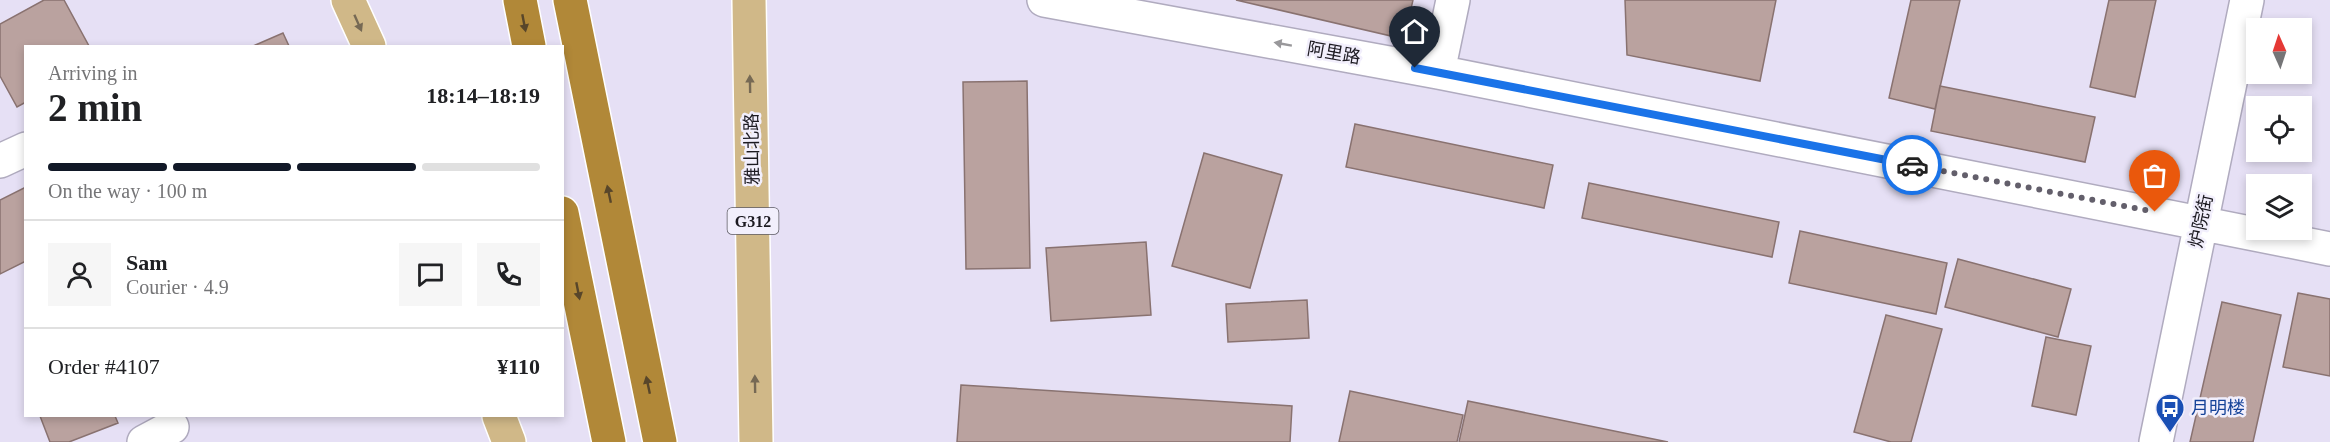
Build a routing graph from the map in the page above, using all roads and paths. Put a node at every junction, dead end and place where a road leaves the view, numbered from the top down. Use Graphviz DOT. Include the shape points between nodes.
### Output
graph roads {
  1 [pos="348,0"];
  2 [pos="520,0"];
  3 [pos="570,0"];
  4 [pos="749,0"];
  5 [pos="1044,0"];
  6 [pos="1454,0"];
  7 [pos="2247,0"];
  8 [pos="369,45"];
  9 [pos="529,45"];
  10 [pos="1438,72"];
  11 [pos="24,150"];
  12 [pos="0,161"];
  13 [pos="2201,221"];
  14 [pos="564,223"];
  15 [pos="2330,249"];
  16 [pos="499,417"];
  17 [pos="508,442"];
  18 [pos="609,442"];
  19 [pos="660,442"];
  20 [pos="756,442"];
  21 [pos="2156,442"];
  1 -- 8 [label="main road, one-way"];
  2 -- 9 [label="highway, one-way"];
  19 -- 3 [label="highway, one-way"];
  20 -- 4 [label="main road, 雅山北路 / G312, one-way"];
  10 -- 5 [label="street, 阿里路, one-way"];
  6 -- 10 [label="street"];
  7 -- 13 [label="street, 炉院街"];
  10 -- 13 [label="street, 阿里路"];
  11 -- 12 [label="street"];
  13 -- 15 [label="street, 阿里路"];
  13 -- 21 [label="street, 炉院街"];
  14 -- 18 [label="highway, one-way"];
  16 -- 17 [label="main road"];
}
